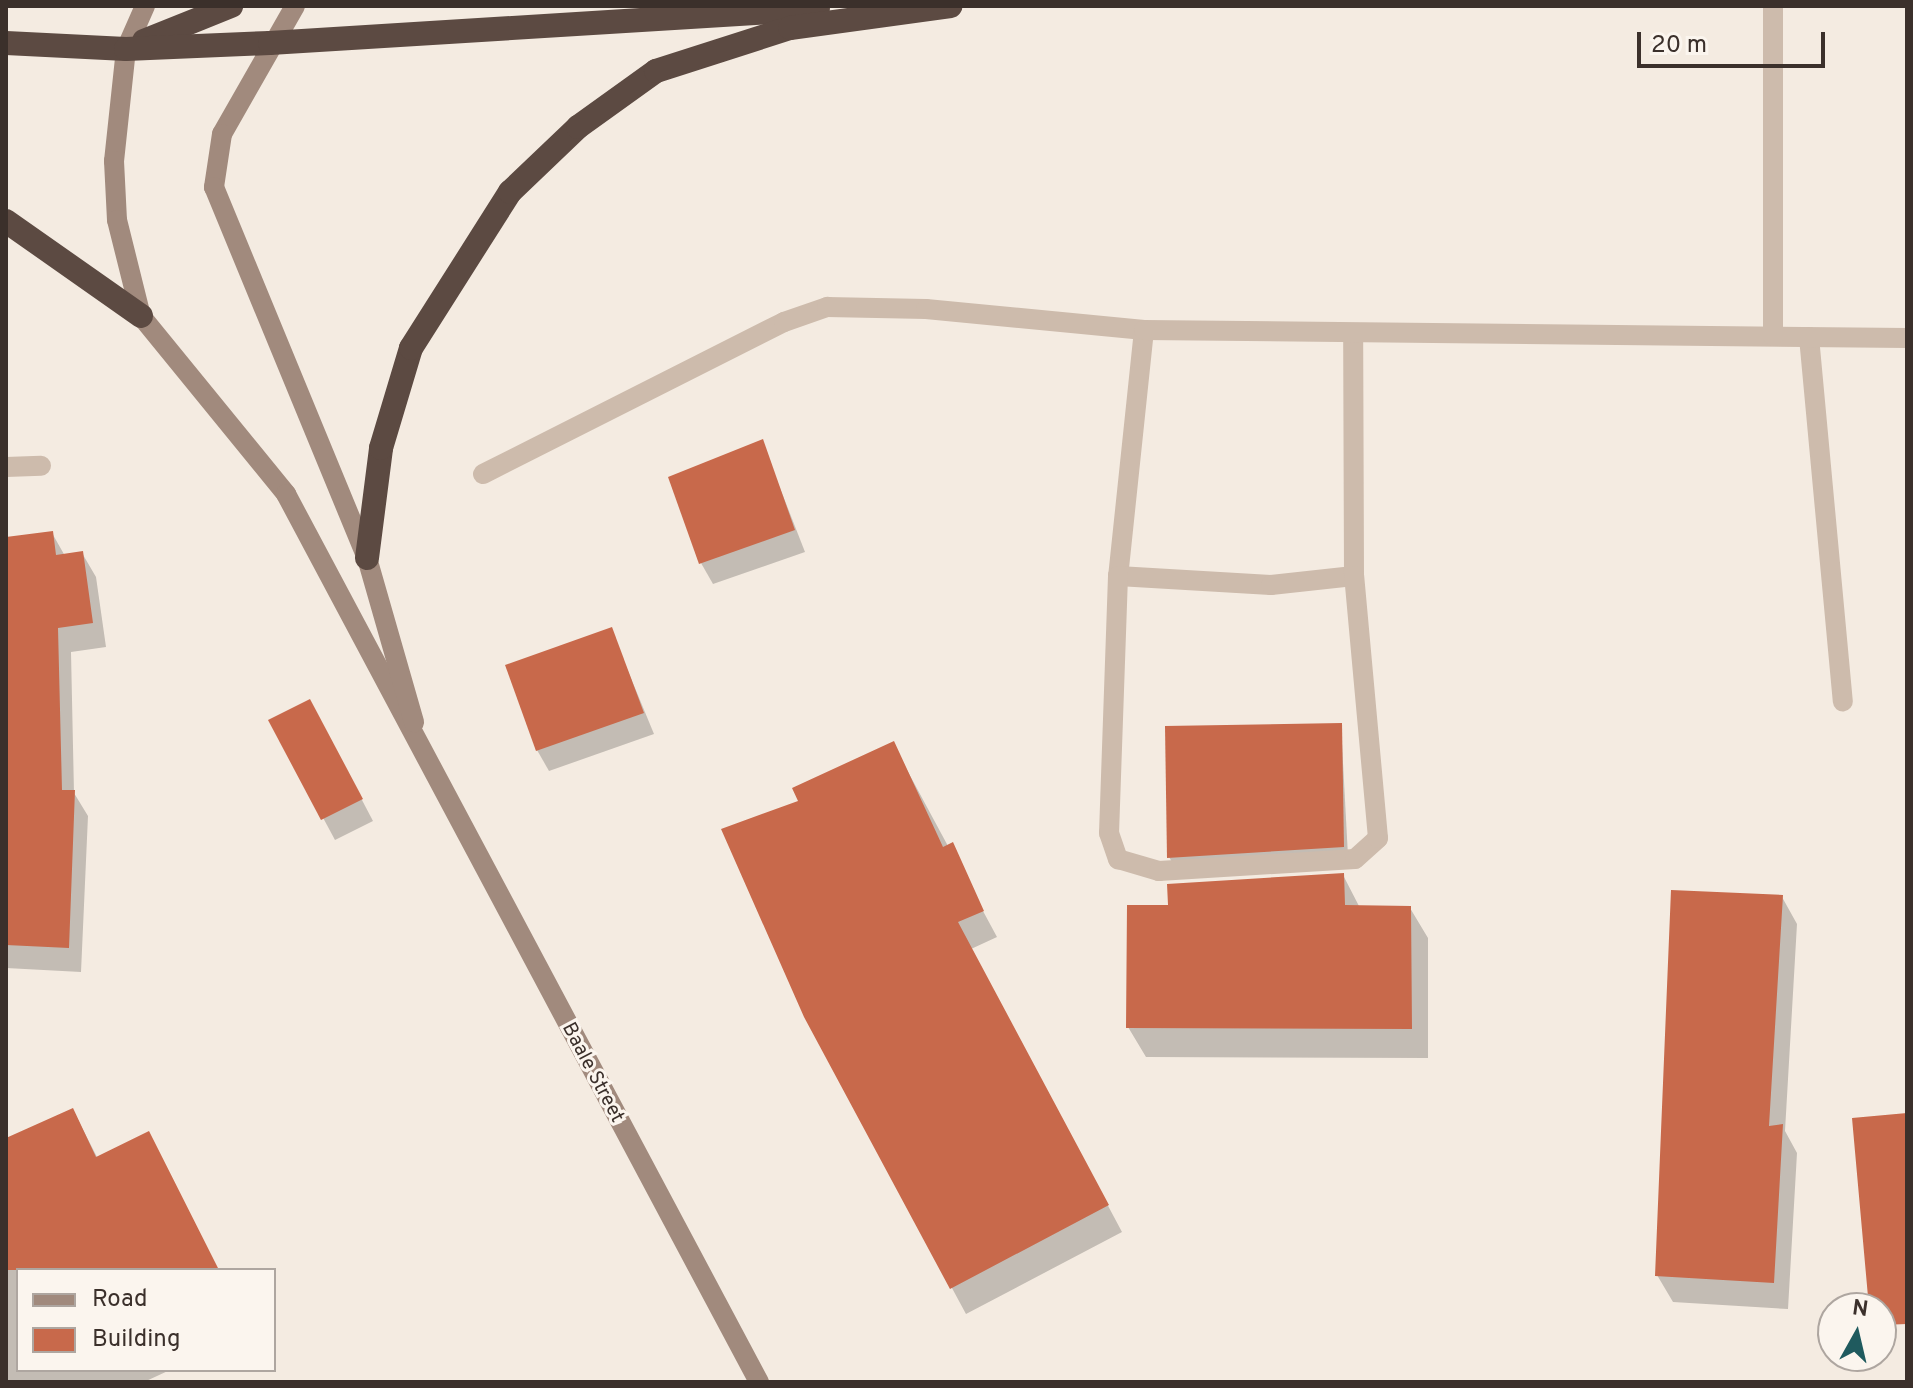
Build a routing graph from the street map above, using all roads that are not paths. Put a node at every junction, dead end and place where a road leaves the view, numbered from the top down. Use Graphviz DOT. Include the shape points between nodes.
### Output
graph roads {
  1 [pos="145,6"];
  2 [pos="231,6"];
  3 [pos="295,6"];
  4 [pos="873,6"];
  5 [pos="951,6"];
  6 [pos="1773,6"];
  7 [pos="6,43"];
  8 [pos="270,43"];
  9 [pos="126,49"];
  10 [pos="6,221"];
  11 [pos="141,316"];
  12 [pos="1144,330"];
  13 [pos="1353,334"];
  14 [pos="1773,336"];
  15 [pos="1809,337"];
  16 [pos="1907,338"];
  17 [pos="41,466"];
  18 [pos="6,467"];
  19 [pos="483,474"];
  20 [pos="367,558"];
  21 [pos="1118,576"];
  22 [pos="1354,576"];
  23 [pos="1843,701"];
  24 [pos="426,764"];
  25 [pos="759,1382"];
  1 -- 9 [label="street"];
  2 -- 9 [label="highway"];
  3 -- 8 [label="street"];
  4 -- 8 [label="highway"];
  5 -- 20 [label="highway" via="790,28 656,71 578,127 510,192 411,348 381,448"];
  6 -- 14 [label="street"];
  7 -- 9 [label="highway"];
  8 -- 9 [label="highway"];
  8 -- 20 [label="street" via="222,134 214,187"];
  9 -- 11 [label="street" via="117,220"];
  10 -- 11 [label="highway"];
  11 -- 24 [label="street" via="286,494"];
  12 -- 13 [label="street"];
  12 -- 19 [label="street" via="926,309 827,307 784,322"];
  12 -- 21 [label="street"];
  13 -- 14 [label="street"];
  13 -- 22 [label="street"];
  14 -- 15 [label="street"];
  15 -- 16 [label="street"];
  15 -- 23 [label="street"];
  17 -- 18 [label="street"];
  20 -- 24 [label="street"];
  21 -- 22 [label="street" via="1271,585"];
  21 -- 22 [label="street" via="1109,833 1118,859 1159,871 1355,859 1378,838"];
  24 -- 25 [label="street, Baale Street"];
}
